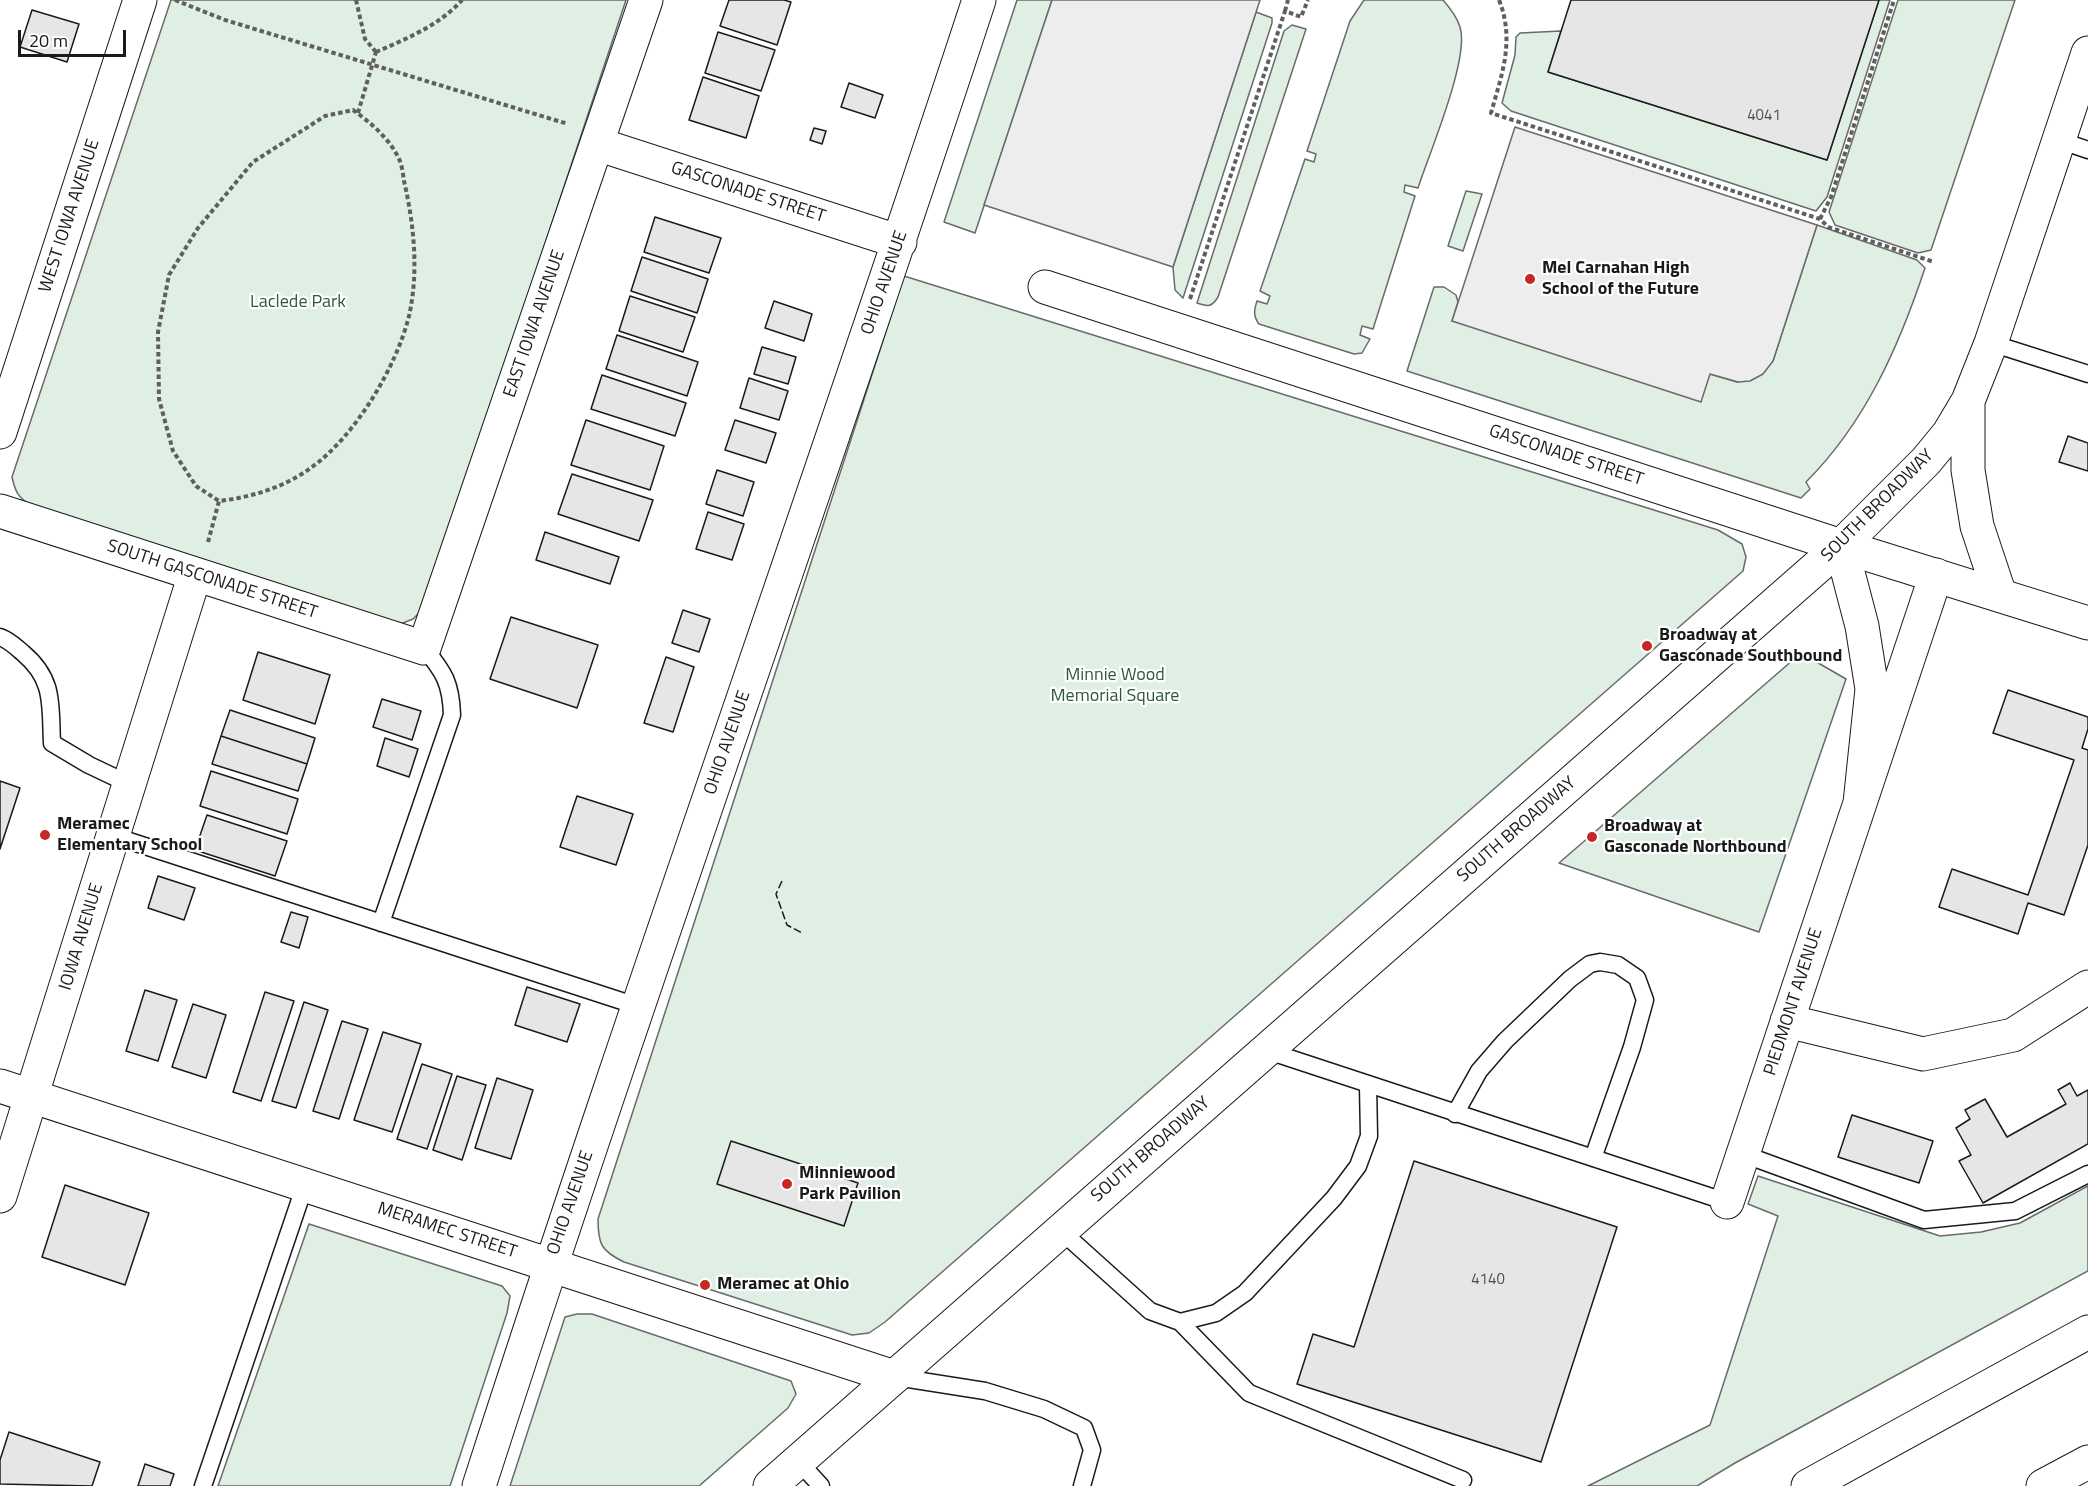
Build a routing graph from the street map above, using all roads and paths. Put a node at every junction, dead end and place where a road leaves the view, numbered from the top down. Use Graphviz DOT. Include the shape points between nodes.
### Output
graph roads {
  1 [pos="140,0"];
  2 [pos="175,0"];
  3 [pos="356,0"];
  4 [pos="462,0"];
  5 [pos="646,0"];
  6 [pos="979,0"];
  7 [pos="1288,0"];
  8 [pos="1308,0"];
  9 [pos="1499,0"];
  10 [pos="1894,0"];
  11 [pos="1285,11"];
  12 [pos="376,52"];
  13 [pos="2087,61"];
  14 [pos="372,65"];
  15 [pos="358,113"];
  16 [pos="584,135"];
  17 [pos="2073,145"];
  18 [pos="1820,219"];
  19 [pos="900,242"];
  20 [pos="1934,262"];
  21 [pos="1044,286"];
  22 [pos="1190,300"];
  23 [pos="1991,343"];
  24 [pos="2088,374"];
  25 [pos="1968,401"];
  26 [pos="0,432"];
  27 [pos="219,501"];
  28 [pos="0,511"];
  29 [pos="1841,546"];
  30 [pos="200,562"];
  31 [pos="1936,575"];
  32 [pos="2000,595"];
  33 [pos="2088,623"];
  34 [pos="0,637"];
  35 [pos="424,648"];
  36 [pos="129,784"];
  37 [pos="1860,803"];
  38 [pos="114,836"];
  39 [pos="381,923"];
  40 [pos="2088,987"];
  41 [pos="637,1006"];
  42 [pos="1787,1021"];
  43 [pos="1265,1050"];
  44 [pos="0,1086"];
  45 [pos="1368,1086"];
  46 [pos="32,1096"];
  47 [pos="1455,1114"];
  48 [pos="1743,1154"];
  49 [pos="1593,1158"];
  50 [pos="2088,1174"];
  51 [pos="305,1185"];
  52 [pos="0,1196"];
  53 [pos="1727,1202"];
  54 [pos="1060,1230"];
  55 [pos="550,1264"];
  56 [pos="1180,1322"];
  57 [pos="2088,1332"];
  58 [pos="894,1377"];
  59 [pos="798,1461"];
  60 [pos="2088,1462"];
  61 [pos="1463,1480"];
  62 [pos="203,1486"];
  63 [pos="478,1486"];
  64 [pos="770,1486"];
  65 [pos="821,1486"];
  66 [pos="1082,1486"];
  67 [pos="1808,1486"];
  68 [pos="2043,1486"];
  1 -- 26 [label="main road, WEST IOWA AVENUE"];
  2 -- 14 [label="path" via="225,20"];
  3 -- 12 [label="path" via="365,39"];
  4 -- 12 [label="path" via="452,11 406,39"];
  5 -- 16 [label="main road, EAST IOWA AVENUE"];
  6 -- 19 [label="main road, OHIO AVENUE"];
  7 -- 11 [label="path"];
  8 -- 11 [label="path" via="1301,16"];
  9 -- 18 [label="path" via="1508,41 1491,113"];
  10 -- 18 [label="path" via="1831,197"];
  11 -- 22 [label="path"];
  12 -- 14 [label="path"];
  13 -- 17 [label="main road, SOUTH BROADWAY"];
  14 -- 15 [label="path"];
  14 -- 16 [label="path"];
  15 -- 27 [label="path" via="369,120 399,159 413,220 414,270 409,316 395,355 365,412 313,467 273,490"];
  15 -- 27 [label="path" via="353,110 325,116 253,162 198,228 170,275 158,332 159,399 173,451 196,486"];
  16 -- 19 [label="main road, GASCONADE STREET"];
  16 -- 35 [label="main road, EAST IOWA AVENUE"];
  17 -- 23 [label="main road, SOUTH BROADWAY"];
  18 -- 20 [label="path" via="1828,227"];
  19 -- 41 [label="main road, OHIO AVENUE"];
  21 -- 29 [label="main road, GASCONADE STREET"];
  23 -- 24 [label="lane"];
  23 -- 25 [label="main road, SOUTH BROADWAY"];
  25 -- 29 [label="main road, SOUTH BROADWAY" via="1949,434 1926,461"];
  25 -- 32 [label="main road" via="1968,470 1977,526"];
  27 -- 30 [label="path"];
  28 -- 30 [label="main road, SOUTH GASCONADE STREET"];
  29 -- 31 [label="main road, GASCONADE STREET"];
  29 -- 37 [label="main road, PIEDMONT AVENUE" via="1862,626 1872,689"];
  29 -- 43 [label="main road, SOUTH BROADWAY"];
  30 -- 35 [label="main road, SOUTH GASCONADE STREET"];
  30 -- 36 [label="main road, IOWA AVENUE"];
  31 -- 32 [label="main road, GASCONADE STREET"];
  31 -- 37 [label="main road, PIEDMONT AVENUE"];
  32 -- 33 [label="main road, GASCONADE STREET"];
  34 -- 36 [label="lane" via="38,665 50,687 52,743"];
  35 -- 39 [label="lane" via="444,673 452,715"];
  36 -- 38 [label="main road, IOWA AVENUE"];
  37 -- 42 [label="main road, PIEDMONT AVENUE"];
  38 -- 39 [label="lane"];
  38 -- 46 [label="main road, IOWA AVENUE"];
  39 -- 41 [label="lane"];
  40 -- 42 [label="main road" via="2013,1035 1923,1054"];
  41 -- 55 [label="main road, OHIO AVENUE"];
  42 -- 48 [label="main road, PIEDMONT AVENUE"];
  43 -- 45 [label="lane"];
  43 -- 54 [label="main road, SOUTH BROADWAY"];
  44 -- 46 [label="main road, MERAMEC STREET"];
  45 -- 47 [label="lane"];
  45 -- 56 [label="lane" via="1369,1136 1358,1166 1334,1198 1245,1293 1216,1313"];
  46 -- 51 [label="main road, MERAMEC STREET"];
  46 -- 52 [label="main road, IOWA AVENUE"];
  47 -- 49 [label="lane"];
  47 -- 49 [label="lane" via="1479,1071 1570,980 1590,964 1618,965 1636,978 1645,1000"];
  48 -- 50 [label="lane" via="1924,1220 2015,1211"];
  48 -- 53 [label="main road, PIEDMONT AVENUE"];
  49 -- 53 [label="lane"];
  51 -- 55 [label="main road, MERAMEC STREET"];
  51 -- 62 [label="lane"];
  54 -- 56 [label="lane" via="1150,1311"];
  54 -- 58 [label="main road, SOUTH BROADWAY"];
  55 -- 58 [label="main road, MERAMEC STREET"];
  55 -- 63 [label="main road, OHIO AVENUE"];
  56 -- 61 [label="lane" via="1249,1393"];
  57 -- 67 [label="main road"];
  58 -- 59 [label="main road, SOUTH BROADWAY"];
  58 -- 66 [label="lane" via="985,1390 1044,1409 1084,1428 1092,1450"];
  59 -- 64 [label="main road, SOUTH BROADWAY"];
  59 -- 65 [label="lane"];
  60 -- 68 [label="main road"];
}
